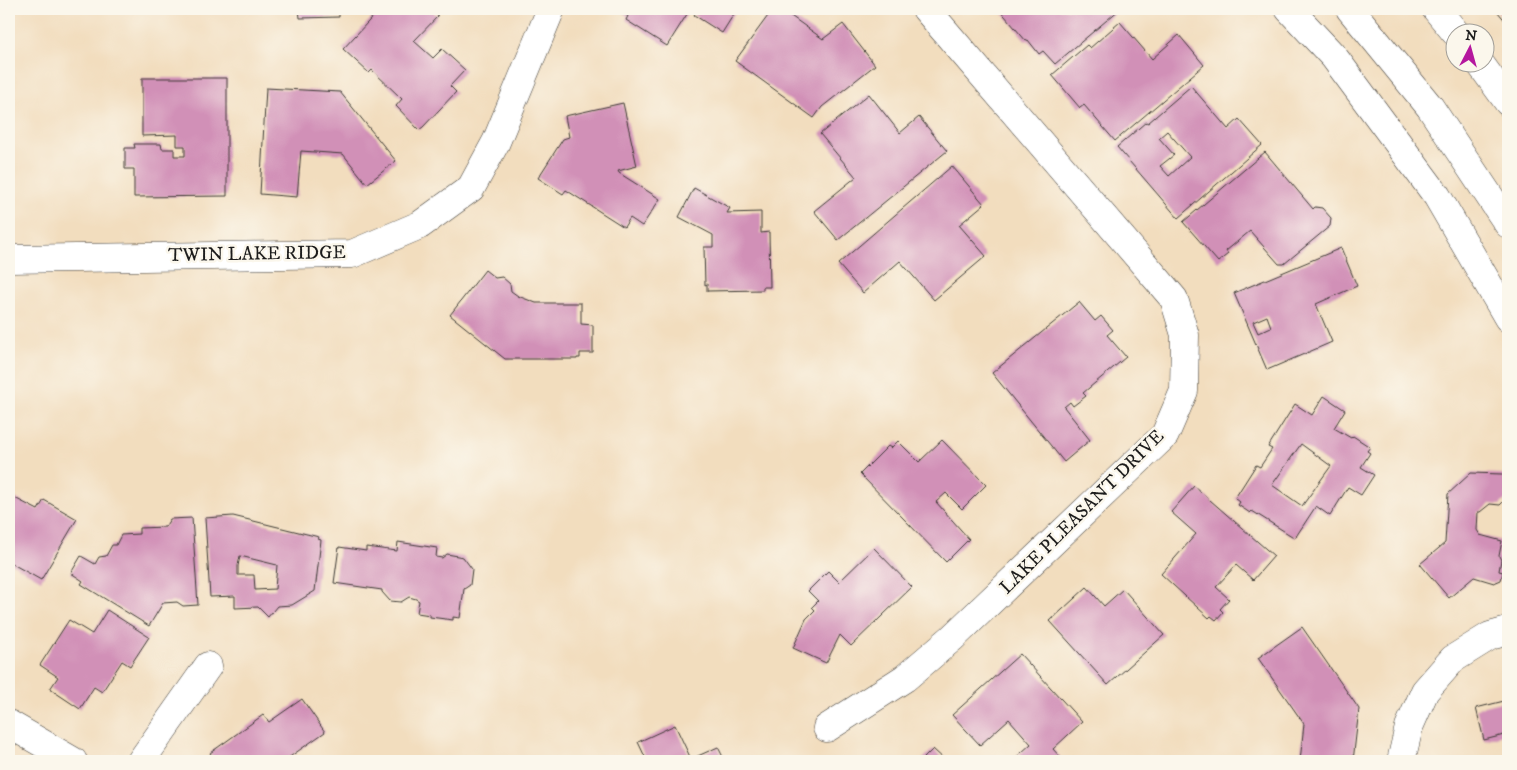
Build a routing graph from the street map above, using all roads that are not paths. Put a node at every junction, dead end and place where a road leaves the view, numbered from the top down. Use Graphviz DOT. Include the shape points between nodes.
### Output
graph roads {
  1 [pos="551,9"];
  2 [pos="926,9"];
  3 [pos="1289,9"];
  4 [pos="1350,9"];
  5 [pos="1436,9"];
  6 [pos="1447,22"];
  7 [pos="1486,72"];
  8 [pos="1508,102"];
  9 [pos="1508,224"];
  10 [pos="9,259"];
  11 [pos="1508,318"];
  12 [pos="1508,631"];
  13 [pos="208,666"];
  14 [pos="9,724"];
  15 [pos="826,728"];
  16 [pos="73,761"];
  17 [pos="141,761"];
  18 [pos="1400,761"];
  1 -- 10 [label="street, TWIN LAKE RIDGE" via="496,142 470,188 420,225 352,254"];
  2 -- 15 [label="street, LAKE PLEASANT DRIVE" via="1174,299 1185,335 1184,390 1165,435 952,638 905,678"];
  3 -- 11 [label="street" via="1334,57 1437,196"];
  4 -- 9 [label="street" via="1430,107"];
  5 -- 6 [label="street"];
  7 -- 8 [label="street"];
  12 -- 18 [label="street" via="1490,636 1453,659 1426,690 1409,727"];
  13 -- 17 [label="street"];
  14 -- 16 [label="street"];
}
